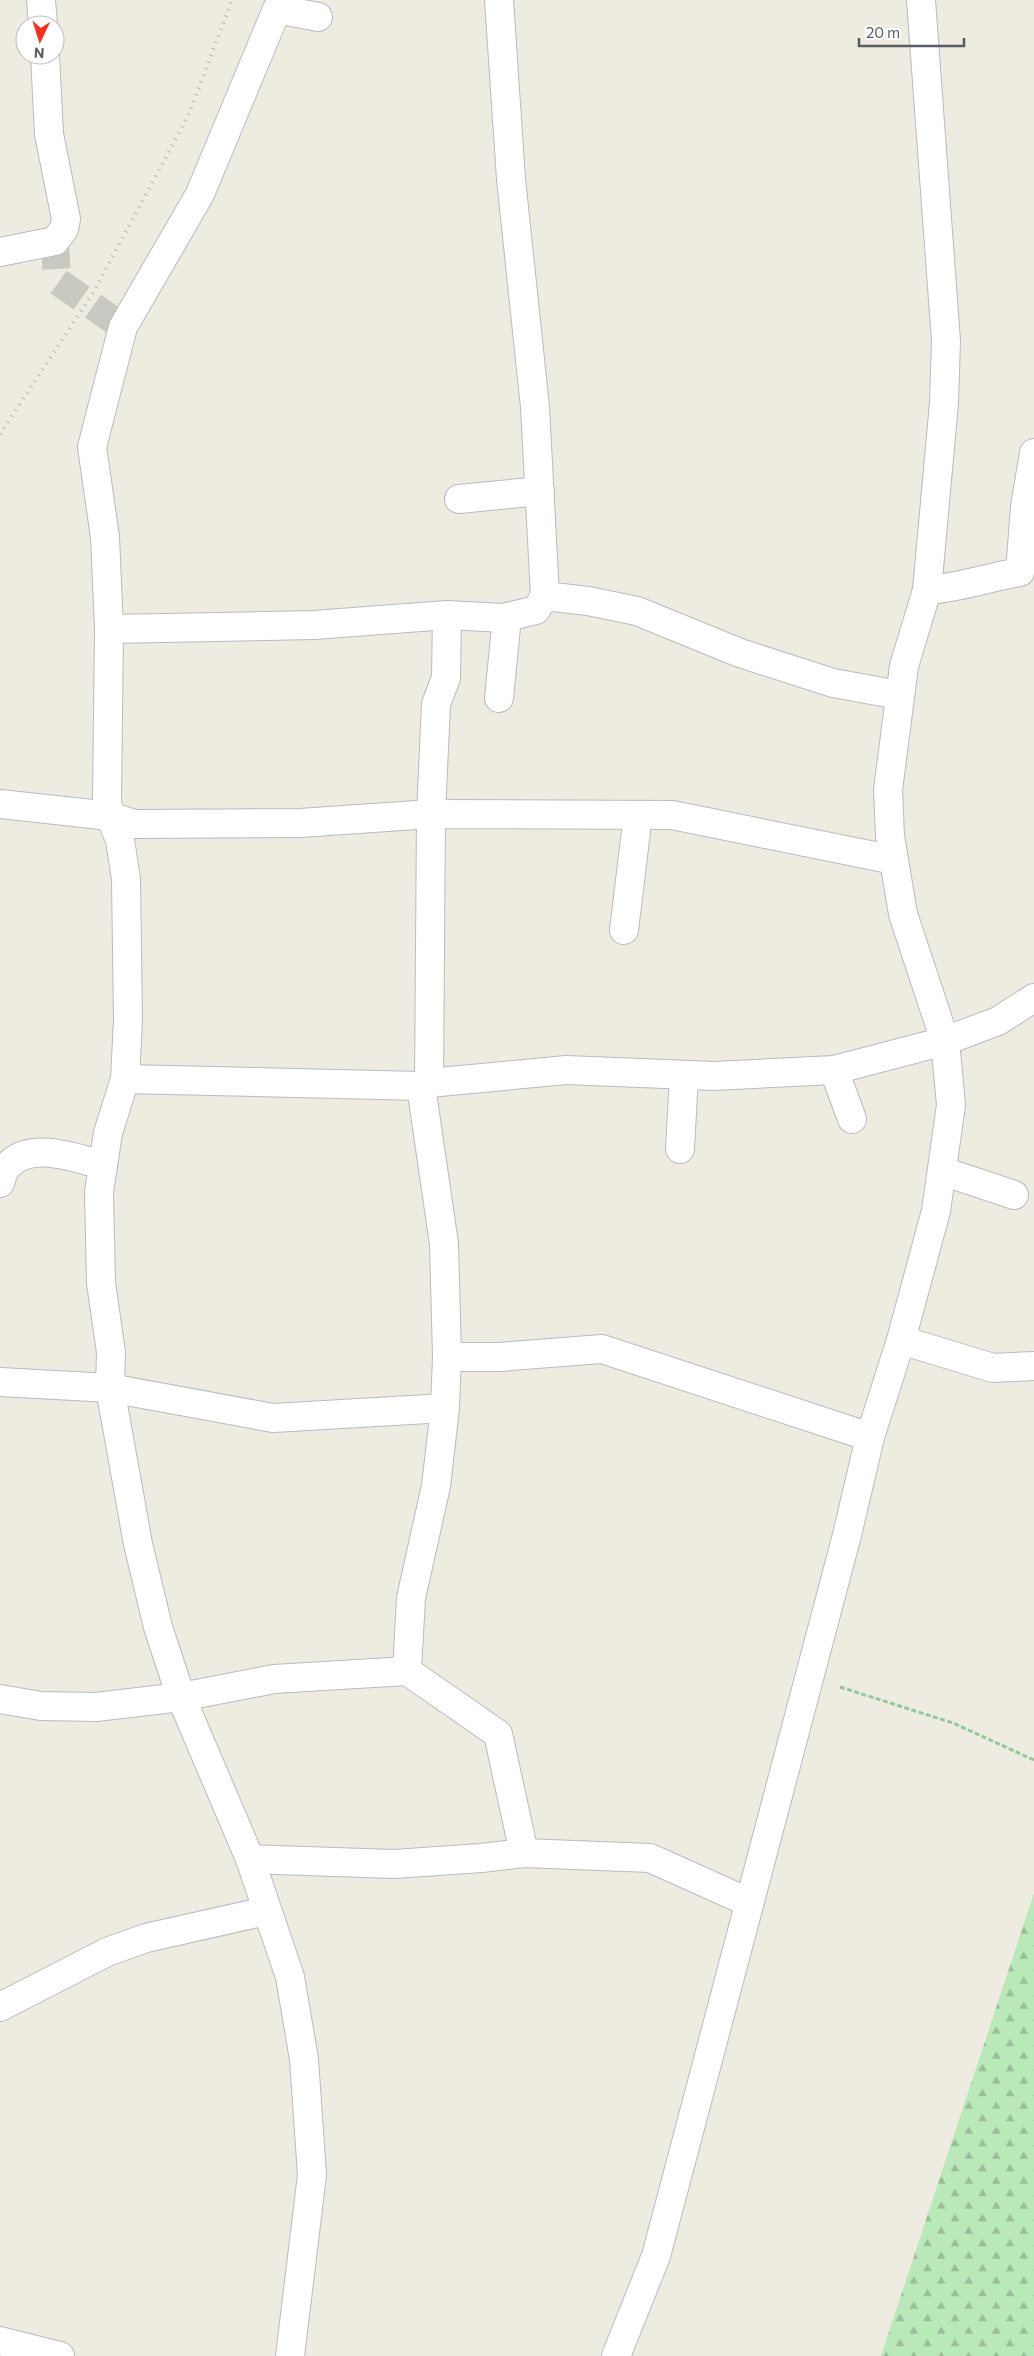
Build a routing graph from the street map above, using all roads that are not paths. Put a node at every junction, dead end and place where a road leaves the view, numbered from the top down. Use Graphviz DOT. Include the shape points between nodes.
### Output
graph roads {
  1 [pos="41,0"];
  2 [pos="499,0"];
  3 [pos="921,0"];
  4 [pos="42,15"];
  5 [pos="318,18"];
  6 [pos="45,65"];
  7 [pos="0,252"];
  8 [pos="1034,453"];
  9 [pos="540,491"];
  10 [pos="459,499"];
  11 [pos="1027,572"];
  12 [pos="927,590"];
  13 [pos="545,596"];
  14 [pos="447,615"];
  15 [pos="504,618"];
  16 [pos="109,629"];
  17 [pos="899,695"];
  18 [pos="499,698"];
  19 [pos="0,804"];
  20 [pos="431,814"];
  21 [pos="638,815"];
  22 [pos="110,816"];
  23 [pos="894,860"];
  24 [pos="624,930"];
  25 [pos="1034,998"];
  26 [pos="945,1041"];
  27 [pos="834,1070"];
  28 [pos="684,1076"];
  29 [pos="125,1079"];
  30 [pos="425,1085"];
  31 [pos="852,1119"];
  32 [pos="680,1149"];
  33 [pos="103,1165"];
  34 [pos="942,1171"];
  35 [pos="0,1183"];
  36 [pos="1014,1195"];
  37 [pos="901,1340"];
  38 [pos="447,1357"];
  39 [pos="1034,1366"];
  40 [pos="0,1382"];
  41 [pos="110,1388"];
  42 [pos="445,1408"];
  43 [pos="870,1437"];
  44 [pos="407,1671"];
  45 [pos="181,1697"];
  46 [pos="0,1699"];
  47 [pos="524,1853"];
  48 [pos="250,1859"];
  49 [pos="748,1902"];
  50 [pos="266,1911"];
  51 [pos="0,2007"];
  52 [pos="0,2341"];
  53 [pos="60,2356"];
  54 [pos="290,2356"];
  55 [pos="616,2356"];
  1 -- 4 [label="street"];
  2 -- 9 [label="street" via="511,179 535,407"];
  3 -- 12 [label="street" via="946,341 944,403"];
  5 -- 16 [label="street" via="277,9 200,194 123,327 92,447 105,537"];
  6 -- 7 [label="street" via="49,134 66,220 55,241"];
  8 -- 11 [label="street" via="1025,507"];
  9 -- 10 [label="street"];
  9 -- 13 [label="street"];
  11 -- 12 [label="street" via="986,578 948,589"];
  12 -- 17 [label="street" via="904,666"];
  13 -- 15 [label="street" via="536,610"];
  13 -- 17 [label="street" via="588,600 637,611 740,653 833,683"];
  14 -- 15 [label="street"];
  14 -- 16 [label="street" via="314,625"];
  14 -- 20 [label="street" via="446,678 436,704"];
  15 -- 18 [label="street" via="506,628"];
  16 -- 22 [label="street" via="106,757"];
  17 -- 23 [label="street" via="888,790"];
  19 -- 22 [label="street"];
  20 -- 21 [label="street"];
  20 -- 22 [label="street" via="233,824 134,824"];
  20 -- 30 [label="street"];
  21 -- 23 [label="street" via="672,816"];
  21 -- 24 [label="street"];
  22 -- 29 [label="street" via="120,840 126,880 128,1020"];
  23 -- 26 [label="street" via="903,914"];
  25 -- 26 [label="street" via="998,1021"];
  26 -- 27 [label="street"];
  26 -- 34 [label="street" via="951,1105"];
  27 -- 28 [label="street"];
  27 -- 31 [label="street"];
  28 -- 30 [label="street" via="566,1070"];
  28 -- 32 [label="street"];
  29 -- 30 [label="street"];
  29 -- 33 [label="street" via="108,1133"];
  30 -- 38 [label="street" via="444,1244"];
  33 -- 35 [label="street" via="57,1154 33,1153 5,1168"];
  33 -- 41 [label="street" via="99,1192 100,1283 111,1352"];
  34 -- 36 [label="street"];
  34 -- 37 [label="street" via="936,1211"];
  37 -- 39 [label="street" via="993,1368"];
  37 -- 43 [label="street"];
  38 -- 42 [label="street"];
  38 -- 43 [label="street" via="499,1357 602,1349"];
  40 -- 41 [label="street"];
  41 -- 42 [label="street" via="273,1418"];
  41 -- 45 [label="street" via="138,1544 158,1627"];
  42 -- 44 [label="street" via="436,1486 411,1598"];
  43 -- 49 [label="street" via="847,1535"];
  44 -- 45 [label="street" via="274,1679"];
  44 -- 47 [label="street" via="498,1734"];
  45 -- 46 [label="street" via="96,1707 41,1706"];
  45 -- 48 [label="street"];
  47 -- 48 [label="street" via="394,1864"];
  47 -- 49 [label="street" via="650,1858"];
  48 -- 50 [label="street"];
  49 -- 55 [label="street" via="656,2256"];
  50 -- 51 [label="street" via="146,1938 107,1952"];
  50 -- 54 [label="street" via="290,1976 304,2059 312,2175"];
  52 -- 53 [label="street"];
}
